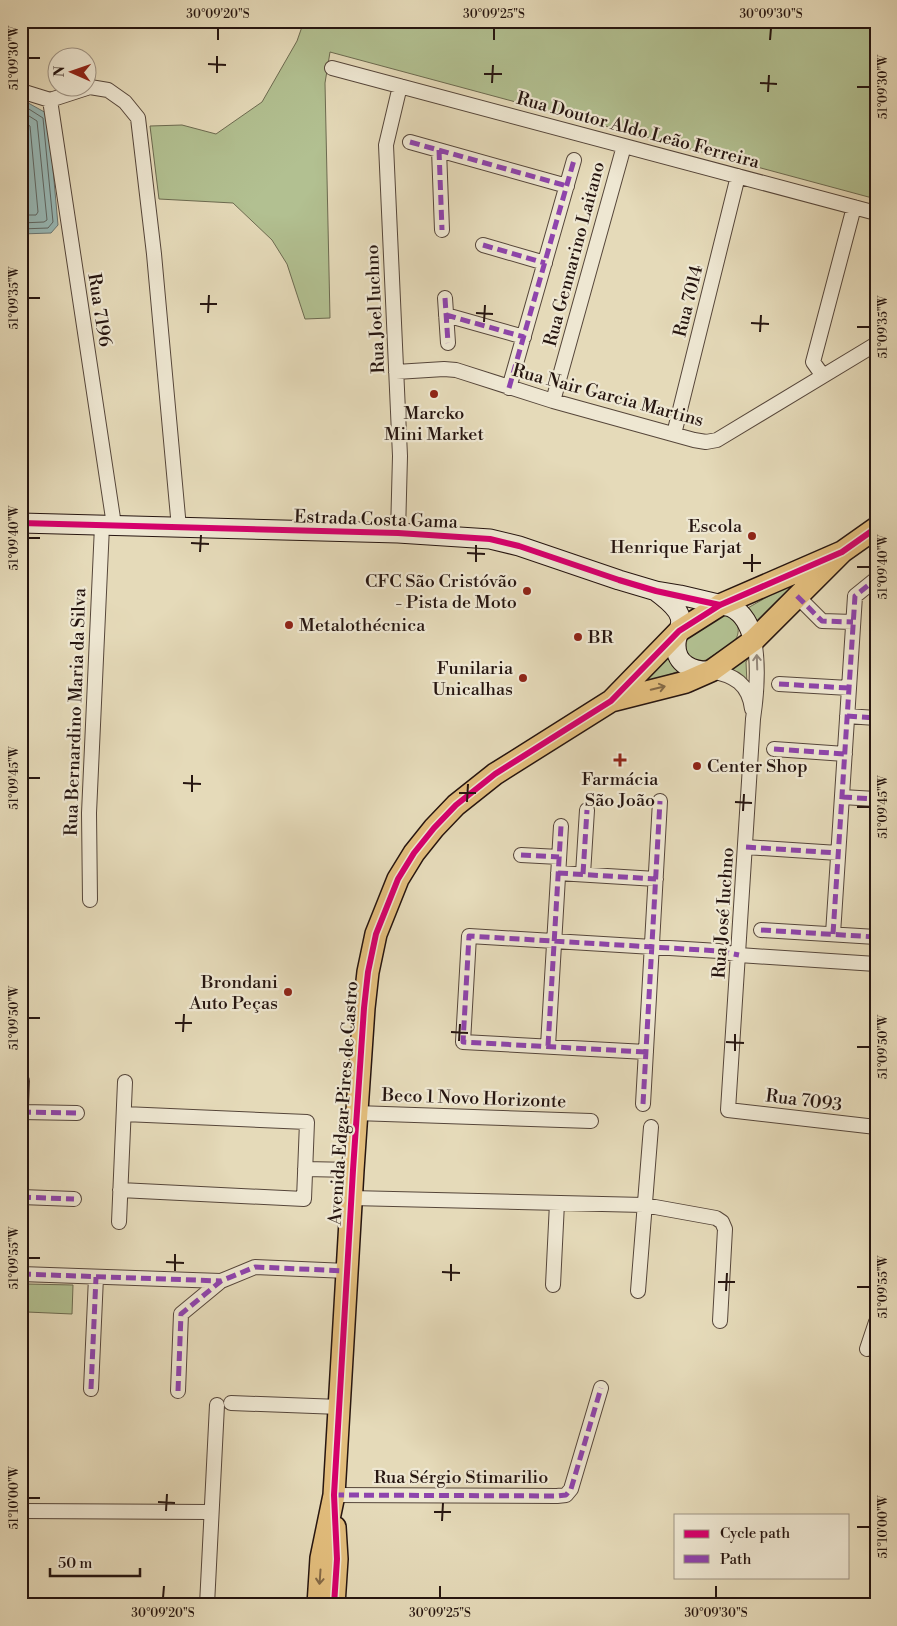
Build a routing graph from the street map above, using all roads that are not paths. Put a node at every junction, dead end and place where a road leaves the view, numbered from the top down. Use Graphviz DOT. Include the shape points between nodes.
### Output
graph roads {
  1 [pos="332,68"];
  2 [pos="400,86"];
  3 [pos="21,91"];
  4 [pos="50,100"];
  5 [pos="410,142"];
  6 [pos="624,146"];
  7 [pos="439,150"];
  8 [pos="574,160"];
  9 [pos="738,176"];
  10 [pos="567,186"];
  11 [pos="854,207"];
  12 [pos="876,213"];
  13 [pos="442,230"];
  14 [pos="483,245"];
  15 [pos="545,263"];
  16 [pos="446,298"];
  17 [pos="446,314"];
  18 [pos="524,337"];
  19 [pos="448,343"];
  20 [pos="876,344"];
  21 [pos="396,372"];
  22 [pos="822,376"];
  23 [pos="509,388"];
  24 [pos="553,401"];
  25 [pos="674,434"];
  26 [pos="21,523"];
  27 [pos="108,526"];
  28 [pos="179,528"];
  29 [pos="876,528"];
  30 [pos="398,533"];
  31 [pos="842,552"];
  32 [pos="876,579"];
  33 [pos="656,591"];
  34 [pos="797,596"];
  35 [pos="720,604"];
  36 [pos="853,622"];
  37 [pos="679,631"];
  38 [pos="754,640"];
  39 [pos="711,671"];
  40 [pos="779,684"];
  41 [pos="849,688"];
  42 [pos="611,701"];
  43 [pos="847,716"];
  44 [pos="876,718"];
  45 [pos="754,719"];
  46 [pos="774,749"];
  47 [pos="845,754"];
  48 [pos="842,797"];
  49 [pos="876,799"];
  50 [pos="660,801"];
  51 [pos="587,810"];
  52 [pos="561,826"];
  53 [pos="746,847"];
  54 [pos="838,853"];
  55 [pos="521,855"];
  56 [pos="559,857"];
  57 [pos="558,873"];
  58 [pos="583,874"];
  59 [pos="656,879"];
  60 [pos="90,900"];
  61 [pos="761,930"];
  62 [pos="833,934"];
  63 [pos="876,937"];
  64 [pos="554,941"];
  65 [pos="652,947"];
  66 [pos="739,955"];
  67 [pos="876,964"];
  68 [pos="548,1046"];
  69 [pos="646,1052"];
  70 [pos="22,1081"];
  71 [pos="125,1082"];
  72 [pos="643,1104"];
  73 [pos="21,1106"];
  74 [pos="728,1110"];
  75 [pos="21,1112"];
  76 [pos="78,1113"];
  77 [pos="124,1114"];
  78 [pos="356,1114"];
  79 [pos="591,1121"];
  80 [pos="650,1127"];
  81 [pos="876,1127"];
  82 [pos="305,1169"];
  83 [pos="353,1170"];
  84 [pos="120,1190"];
  85 [pos="21,1197"];
  86 [pos="351,1198"];
  87 [pos="74,1199"];
  88 [pos="557,1203"];
  89 [pos="644,1205"];
  90 [pos="119,1222"];
  91 [pos="347,1271"];
  92 [pos="21,1274"];
  93 [pos="96,1277"];
  94 [pos="220,1281"];
  95 [pos="553,1285"];
  96 [pos="638,1291"];
  97 [pos="720,1321"];
  98 [pos="876,1322"];
  99 [pos="867,1349"];
  100 [pos="601,1388"];
  101 [pos="91,1389"];
  102 [pos="178,1391"];
  103 [pos="340,1407"];
  104 [pos="334,1495"];
  105 [pos="21,1511"];
  106 [pos="210,1512"];
  107 [pos="207,1605"];
  108 [pos="318,1605"];
  109 [pos="334,1605"];
  1 -- 2 [label="street, Rua Doutor Aldo Leão Ferreira"];
  2 -- 6 [label="street, Rua Doutor Aldo Leão Ferreira"];
  2 -- 21 [label="street, Rua Joel Iuchno" via="386,144"];
  3 -- 4 [label="street"];
  4 -- 27 [label="street, Rua 7196"];
  4 -- 28 [label="street" via="90,87 108,90 125,102 138,118"];
  5 -- 7 [label="street"];
  6 -- 9 [label="street, Rua Doutor Aldo Leão Ferreira"];
  6 -- 24 [label="street, Rua Gennarino Laitano"];
  7 -- 10 [label="street"];
  7 -- 13 [label="street"];
  8 -- 10 [label="street"];
  9 -- 11 [label="street, Rua Doutor Aldo Leão Ferreira"];
  9 -- 25 [label="street, Rua 7014"];
  10 -- 15 [label="street"];
  11 -- 12 [label="street, Rua Doutor Aldo Leão Ferreira"];
  11 -- 22 [label="street" via="813,362"];
  14 -- 15 [label="street"];
  15 -- 18 [label="street"];
  16 -- 17 [label="street"];
  17 -- 18 [label="street"];
  17 -- 19 [label="street"];
  18 -- 23 [label="street"];
  20 -- 22 [label="street, Rua Nair Garcia Martins"];
  21 -- 23 [label="street, Rua Nair Garcia Martins" via="450,370"];
  21 -- 30 [label="street, Rua Joel Iuchno" via="400,456"];
  22 -- 25 [label="street, Rua Nair Garcia Martins" via="717,440 700,441"];
  23 -- 24 [label="street, Rua Nair Garcia Martins"];
  24 -- 25 [label="street, Rua Nair Garcia Martins"];
  26 -- 27 [label="main road, Estrada Costa Gama"];
  27 -- 28 [label="main road, Estrada Costa Gama"];
  27 -- 60 [label="street, Rua Bernardino Maria da Silva" via="88,813"];
  28 -- 30 [label="main road, Estrada Costa Gama"];
  29 -- 31 [label="main road, Avenida Edgar Pires de Castro"];
  30 -- 33 [label="main road, Estrada Costa Gama" via="490,539"];
  31 -- 34 [label="main road, Avenida Edgar Pires de Castro"];
  31 -- 35 [label="main road, Avenida Edgar Pires de Castro"];
  32 -- 36 [label="street" via="855,596"];
  33 -- 35 [label="main road, Estrada Costa Gama"];
  33 -- 37 [label="main road, Estrada Costa Gama" via="678,613"];
  34 -- 36 [label="street" via="822,621"];
  34 -- 38 [label="main road, Avenida Edgar Pires de Castro"];
  35 -- 37 [label="main road, Avenida Edgar Pires de Castro"];
  35 -- 38 [label="main road" via="738,610 744,616"];
  36 -- 41 [label="street"];
  37 -- 39 [label="main road" via="676,646 681,661 695,670"];
  37 -- 42 [label="main road, Avenida Edgar Pires de Castro"];
  38 -- 39 [label="main road, Avenida Edgar Pires de Castro"];
  45 -- 38 [label="street, Rua José Iuchno, one-way" via="757,690"];
  42 -- 39 [label="main road, Avenida Edgar Pires de Castro, one-way" via="686,682"];
  39 -- 45 [label="street, Rua José Iuchno" via="726,674 742,684 751,700"];
  40 -- 41 [label="street"];
  41 -- 43 [label="street"];
  42 -- 78 [label="main road, Avenida Edgar Pires de Castro" via="495,774 456,805 414,853 398,879 376,934 368,972"];
  43 -- 44 [label="street"];
  43 -- 47 [label="street"];
  45 -- 53 [label="street, Rua José Iuchno"];
  46 -- 47 [label="street"];
  47 -- 48 [label="street"];
  48 -- 49 [label="street"];
  48 -- 54 [label="street"];
  50 -- 59 [label="street"];
  51 -- 58 [label="street"];
  52 -- 56 [label="street"];
  53 -- 54 [label="street"];
  53 -- 66 [label="street, Rua José Iuchno"];
  54 -- 62 [label="street"];
  55 -- 56 [label="street"];
  56 -- 57 [label="street"];
  57 -- 58 [label="street"];
  57 -- 64 [label="street"];
  58 -- 59 [label="street"];
  59 -- 65 [label="street"];
  61 -- 62 [label="street"];
  62 -- 63 [label="street"];
  64 -- 65 [label="street"];
  64 -- 68 [label="street"];
  64 -- 68 [label="street" via="469,936 463,1042"];
  65 -- 66 [label="street"];
  65 -- 69 [label="street"];
  66 -- 67 [label="street"];
  66 -- 74 [label="street, Rua José Iuchno"];
  68 -- 69 [label="street"];
  69 -- 72 [label="street"];
  70 -- 73 [label="street"];
  71 -- 77 [label="street"];
  74 -- 81 [label="street, Rua 7093"];
  75 -- 76 [label="street"];
  77 -- 82 [label="street" via="307,1122"];
  77 -- 84 [label="street"];
  78 -- 79 [label="street, Beco 1 Novo Horizonte"];
  78 -- 83 [label="main road, Avenida Edgar Pires de Castro"];
  80 -- 89 [label="street"];
  82 -- 83 [label="street"];
  82 -- 84 [label="street" via="304,1199"];
  83 -- 86 [label="main road, Avenida Edgar Pires de Castro"];
  84 -- 90 [label="street"];
  85 -- 87 [label="street"];
  86 -- 88 [label="street"];
  86 -- 91 [label="main road, Avenida Edgar Pires de Castro"];
  88 -- 89 [label="street"];
  88 -- 95 [label="street"];
  89 -- 96 [label="street"];
  89 -- 97 [label="street" via="716,1218 722,1222 725,1229"];
  91 -- 94 [label="street" via="255,1267"];
  91 -- 103 [label="main road, Avenida Edgar Pires de Castro"];
  92 -- 93 [label="street"];
  93 -- 94 [label="street"];
  93 -- 101 [label="street"];
  94 -- 102 [label="street" via="181,1314"];
  98 -- 99 [label="street"];
  100 -- 104 [label="street, Rua Sérgio Stimarilio" via="566,1495"];
  103 -- 104 [label="main road, Avenida Edgar Pires de Castro"];
  103 -- 106 [label="street" via="224,1404"];
  104 -- 108 [label="main road, Avenida Edgar Pires de Castro, one-way" via="321,1558"];
  104 -- 109 [label="main road, Avenida Edgar Pires de Castro" via="337,1559"];
  105 -- 106 [label="street"];
  106 -- 107 [label="street"];
}
